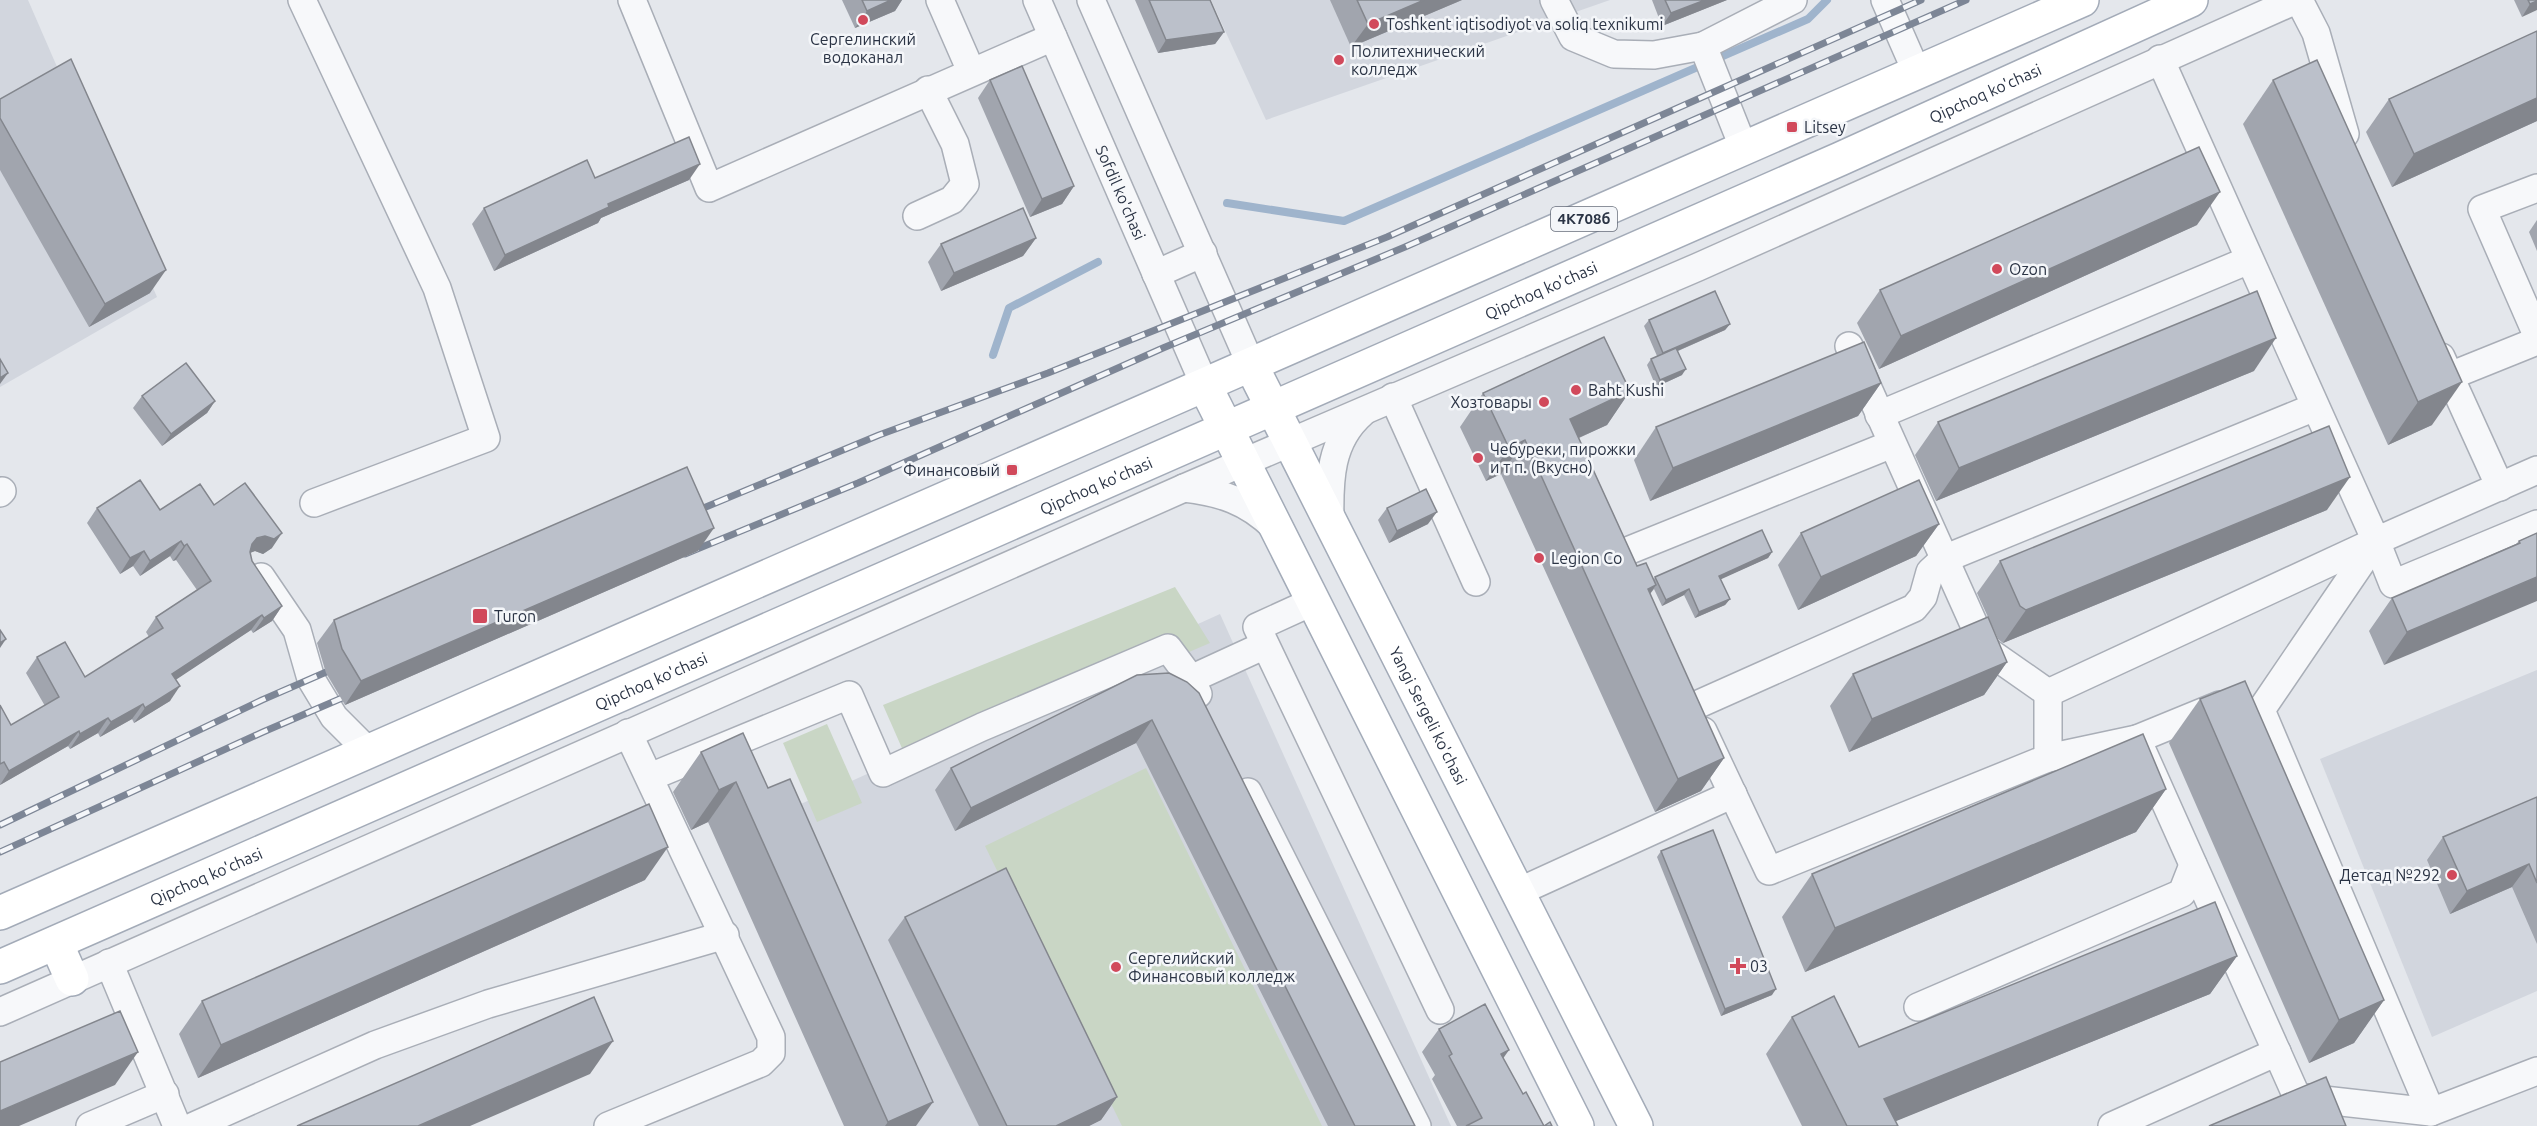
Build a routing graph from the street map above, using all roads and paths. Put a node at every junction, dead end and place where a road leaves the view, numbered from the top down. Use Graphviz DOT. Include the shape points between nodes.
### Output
graph roads {
  1 [pos="302,0"];
  2 [pos="632,0"];
  3 [pos="940,0"];
  4 [pos="1037,0"];
  5 [pos="1091,0"];
  6 [pos="1554,0"];
  7 [pos="1793,0"];
  8 [pos="1885,0"];
  9 [pos="2082,0"];
  10 [pos="2191,0"];
  11 [pos="2297,0"];
  12 [pos="1053,37"];
  13 [pos="1703,46"];
  14 [pos="2160,59"];
  15 [pos="971,72"];
  16 [pos="1917,73"];
  17 [pos="928,90"];
  18 [pos="1820,115"];
  19 [pos="1744,149"];
  20 [pos="1840,159"];
  21 [pos="2353,163"];
  22 [pos="2537,188"];
  23 [pos="917,216"];
  24 [pos="1203,253"];
  25 [pos="2249,260"];
  26 [pos="1156,274"];
  27 [pos="2430,334"];
  28 [pos="2537,335"];
  29 [pos="2537,341"];
  30 [pos="1849,346"];
  31 [pos="1251,365"];
  32 [pos="2450,376"];
  33 [pos="1205,386"];
  34 [pos="1393,397"];
  35 [pos="2315,407"];
  36 [pos="1273,409"];
  37 [pos="1365,410"];
  38 [pos="1879,415"];
  39 [pos="1227,429"];
  40 [pos="1290,442"];
  41 [pos="1892,444"];
  42 [pos="1244,462"];
  43 [pos="2537,471"];
  44 [pos="2500,487"];
  45 [pos="1184,488"];
  46 [pos="314,503"];
  47 [pos="1330,520"];
  48 [pos="2537,524"];
  49 [pos="1283,541"];
  50 [pos="2376,541"];
  51 [pos="1620,555"];
  52 [pos="1944,558"];
  53 [pos="255,567"];
  54 [pos="1476,582"];
  55 [pos="1314,601"];
  56 [pos="667,621"];
  57 [pos="1265,645"];
  58 [pos="688,667"];
  59 [pos="1191,679"];
  60 [pos="2049,693"];
  61 [pos="2261,710"];
  62 [pos="1207,711"];
  63 [pos="628,734"];
  64 [pos="2137,739"];
  65 [pos="369,752"];
  66 [pos="2048,758"];
  67 [pos="1240,775"];
  68 [pos="650,777"];
  69 [pos="1733,794"];
  70 [pos="2193,865"];
  71 [pos="1518,892"];
  72 [pos="0,913"];
  73 [pos="725,935"];
  74 [pos="56,943"];
  75 [pos="109,963"];
  76 [pos="0,968"];
  77 [pos="72,980"];
  78 [pos="1918,1007"];
  79 [pos="1440,1010"];
  80 [pos="0,1012"];
  81 [pos="2277,1052"];
  82 [pos="2537,1071"];
  83 [pos="165,1094"];
  84 [pos="2431,1112"];
  85 [pos="2360,1115"];
  86 [pos="90,1126"];
  87 [pos="177,1126"];
  88 [pos="194,1126"];
  89 [pos="608,1126"];
  90 [pos="1417,1126"];
  91 [pos="1577,1126"];
  92 [pos="1636,1126"];
  93 [pos="2112,1126"];
  1 -- 46 [label="street" via="436,288 486,438"];
  2 -- 17 [label="street" via="709,188"];
  3 -- 15 [label="street"];
  4 -- 12 [label="street, Sofdil ko'chasi"];
  5 -- 24 [label="street"];
  6 -- 13 [label="street" via="1573,37 1614,54 1654,55"];
  7 -- 13 [label="street"];
  8 -- 16 [label="street"];
  9 -- 16 [label="main road"];
  10 -- 20 [label="main road, Qipchoq ko'chasi"];
  11 -- 14 [label="street"];
  11 -- 21 [label="street" via="2316,33"];
  12 -- 15 [label="street"];
  12 -- 26 [label="street, Sofdil ko'chasi"];
  13 -- 19 [label="street"];
  14 -- 25 [label="street"];
  14 -- 34 [label="street" via="1698,267"];
  15 -- 17 [label="street"];
  16 -- 18 [label="main road, 4К708б"];
  17 -- 23 [label="street" via="955,144 965,184 952,201"];
  18 -- 19 [label="main road, 4К708б"];
  18 -- 20 [label="main road"];
  19 -- 31 [label="main road, 4К708б"];
  20 -- 36 [label="main road, Qipchoq ko'chasi"];
  22 -- 28 [label="street" via="2482,210"];
  24 -- 26 [label="street"];
  24 -- 31 [label="street"];
  25 -- 35 [label="street"];
  25 -- 38 [label="street"];
  26 -- 33 [label="street, Sofdil ko'chasi"];
  27 -- 32 [label="street"];
  29 -- 32 [label="street"];
  30 -- 38 [label="street"];
  31 -- 33 [label="main road"];
  31 -- 36 [label="main road, Yangi Sergeli ko'chasi"];
  31 -- 39 [label="main road"];
  32 -- 44 [label="street"];
  33 -- 39 [label="main road"];
  33 -- 56 [label="main road"];
  34 -- 37 [label="street"];
  34 -- 54 [label="street"];
  35 -- 50 [label="street"];
  35 -- 52 [label="street"];
  36 -- 39 [label="main road, Qipchoq ko'chasi"];
  36 -- 40 [label="main road, Yangi Sergeli ko'chasi"];
  37 -- 40 [label="street"];
  37 -- 47 [label="street" via="1337,446 1329,489"];
  38 -- 41 [label="street"];
  39 -- 42 [label="main road"];
  39 -- 58 [label="main road, Qipchoq ko'chasi"];
  40 -- 42 [label="street"];
  40 -- 47 [label="main road, Yangi Sergeli ko'chasi"];
  41 -- 51 [label="street"];
  41 -- 52 [label="street"];
  42 -- 45 [label="street"];
  42 -- 49 [label="main road"];
  43 -- 44 [label="street"];
  44 -- 50 [label="street"];
  45 -- 49 [label="street" via="1226,495 1244,503 1260,514"];
  45 -- 63 [label="street"];
  47 -- 71 [label="main road, Yangi Sergeli ko'chasi"];
  48 -- 50 [label="street" via="2393,584"];
  49 -- 55 [label="main road"];
  50 -- 60 [label="street"];
  50 -- 61 [label="street"];
  52 -- 60 [label="street" via="1985,649"];
  52 -- 69 [label="street" via="1930,572 1923,597 1914,608 1687,696"];
  53 -- 65 [label="street" via="297,630 311,679 334,717"];
  55 -- 57 [label="street" via="1257,627"];
  55 -- 91 [label="main road"];
  56 -- 58 [label="main road"];
  56 -- 65 [label="main road"];
  57 -- 59 [label="street"];
  57 -- 79 [label="street"];
  58 -- 74 [label="main road, Qipchoq ko'chasi"];
  59 -- 62 [label="street"];
  59 -- 68 [label="street" via="1168,648 883,773 849,695"];
  60 -- 66 [label="street"];
  61 -- 64 [label="street" via="2232,700"];
  61 -- 84 [label="street"];
  63 -- 68 [label="street"];
  63 -- 75 [label="street"];
  64 -- 66 [label="street"];
  64 -- 70 [label="street"];
  65 -- 72 [label="main road"];
  66 -- 69 [label="street" via="1770,871"];
  67 -- 90 [label="street"];
  68 -- 73 [label="street"];
  69 -- 71 [label="street"];
  70 -- 78 [label="street" via="2182,893"];
  70 -- 81 [label="street"];
  71 -- 92 [label="main road, Yangi Sergeli ko'chasi"];
  73 -- 88 [label="street" via="488,1004 375,1045"];
  73 -- 89 [label="street" via="771,1036 771,1053 761,1063"];
  74 -- 76 [label="main road, Qipchoq ko'chasi"];
  74 -- 77 [label="main road"];
  75 -- 77 [label="street"];
  75 -- 83 [label="street"];
  77 -- 80 [label="street"];
  81 -- 85 [label="street" via="2297,1097"];
  81 -- 93 [label="street"];
  82 -- 84 [label="street"];
  83 -- 86 [label="street"];
  83 -- 87 [label="street"];
  84 -- 85 [label="street"];
}
